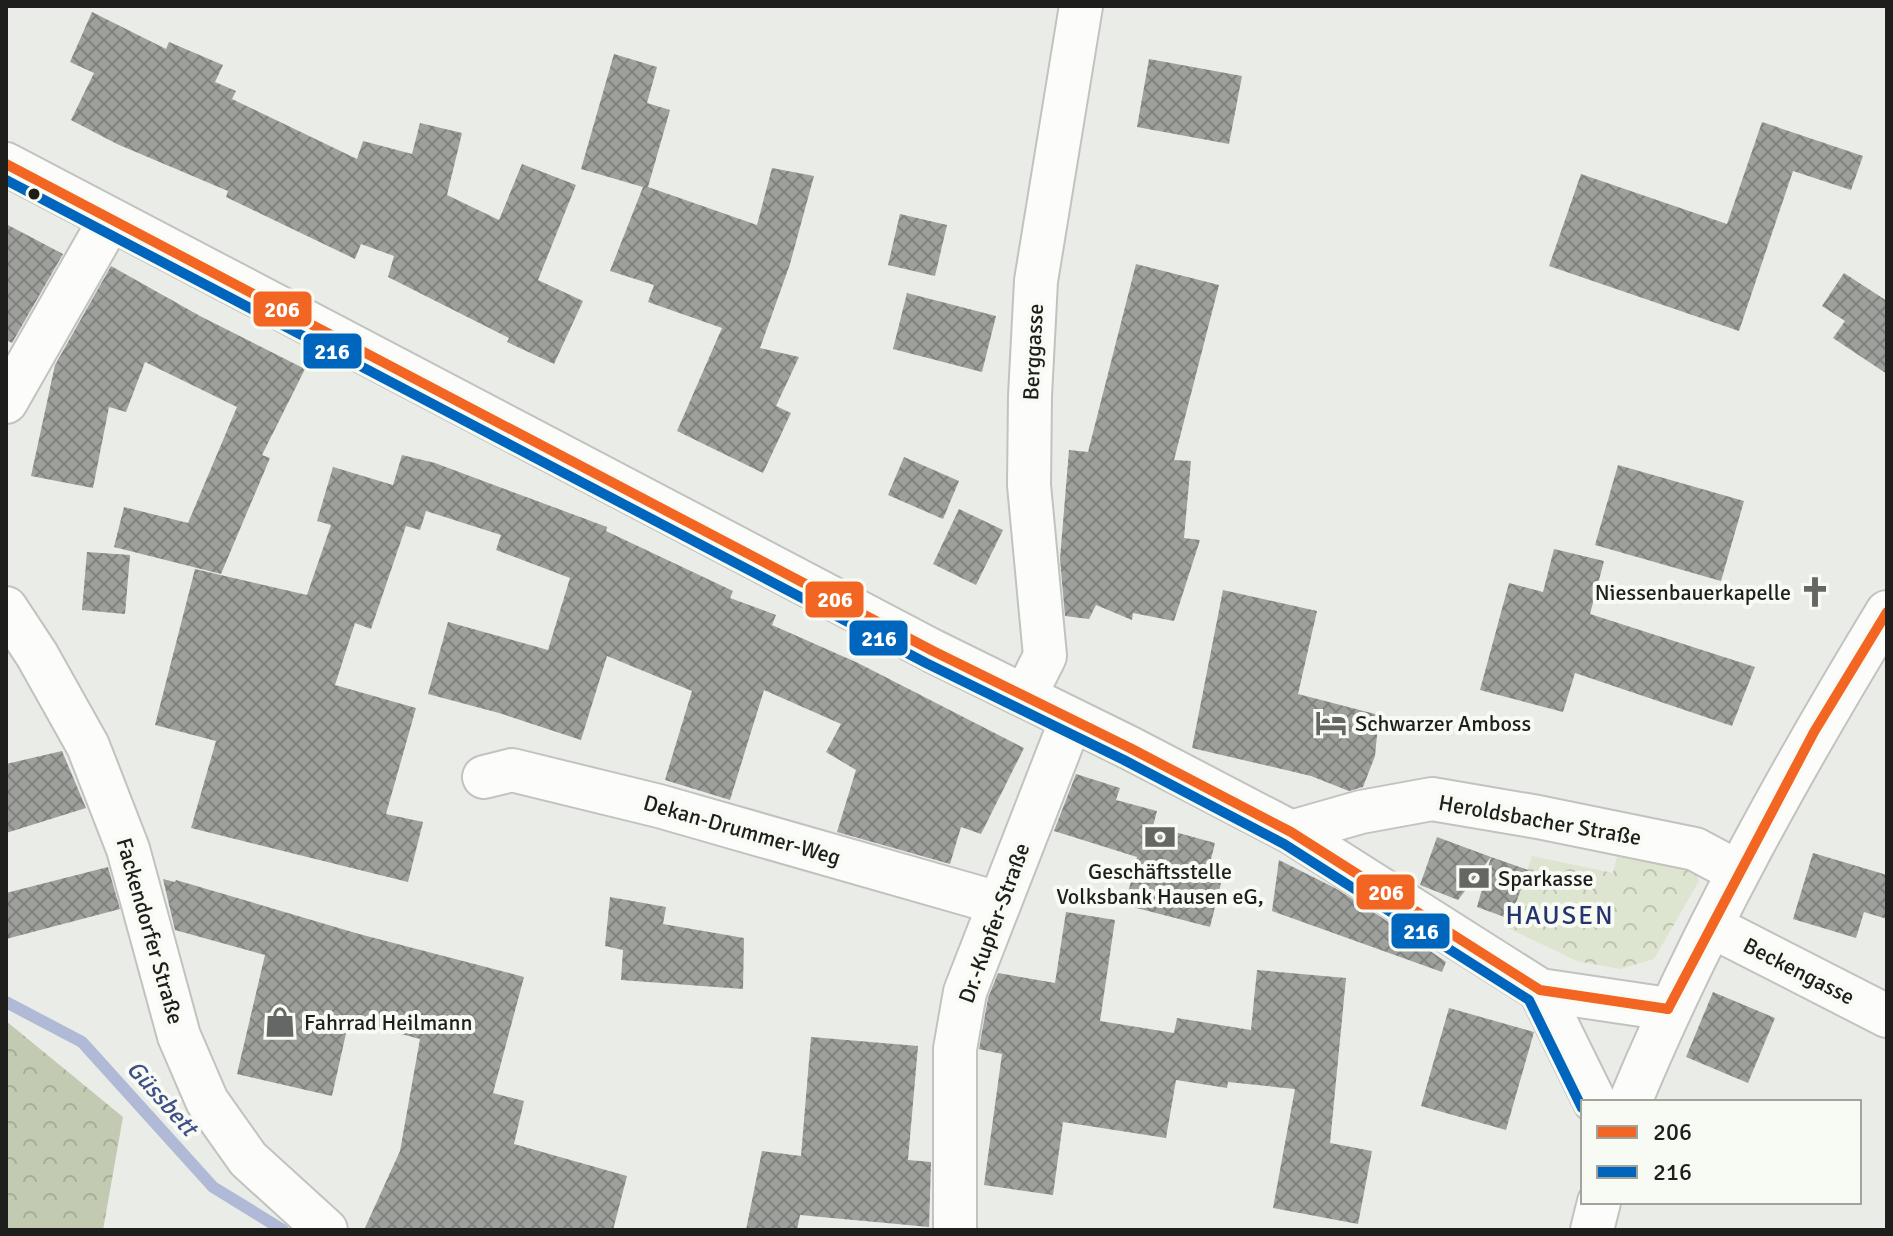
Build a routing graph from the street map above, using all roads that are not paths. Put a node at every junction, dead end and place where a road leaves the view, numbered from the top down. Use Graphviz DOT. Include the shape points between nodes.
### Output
graph roads {
  1 [pos="1081,6"];
  2 [pos="6,164"];
  3 [pos="110,220"];
  4 [pos="6,402"];
  5 [pos="6,608"];
  6 [pos="1887,612"];
  7 [pos="1025,696"];
  8 [pos="1071,720"];
  9 [pos="484,777"];
  10 [pos="1291,832"];
  11 [pos="1738,872"];
  12 [pos="998,903"];
  13 [pos="1711,926"];
  14 [pos="1540,990"];
  15 [pos="1668,1009"];
  16 [pos="1887,1016"];
  17 [pos="1594,1100"];
  18 [pos="1631,1100"];
  19 [pos="1598,1204"];
  20 [pos="326,1230"];
  21 [pos="955,1230"];
  22 [pos="1592,1230"];
  1 -- 7 [label="street, Berggasse" via="1036,281 1029,485 1045,656"];
  2 -- 3 [label="street"];
  3 -- 4 [label="street"];
  3 -- 7 [label="street"];
  5 -- 20 [label="street, Fackendorfer Straße" via="88,746 128,849 179,1036 207,1101 248,1159"];
  6 -- 11 [label="street"];
  7 -- 8 [label="street"];
  8 -- 10 [label="street"];
  8 -- 12 [label="street, Dr.-Kupfer-Straße"];
  9 -- 12 [label="street, Dekan-Drummer-Weg" via="512,770 659,806"];
  10 -- 11 [label="street, Heroldsbacher Straße" via="1432,799 1695,849"];
  10 -- 14 [label="street"];
  11 -- 13 [label="street"];
  12 -- 21 [label="street, Dr.-Kupfer-Straße" via="965,992 955,1049"];
  13 -- 15 [label="street"];
  13 -- 16 [label="street, Beckengasse"];
  14 -- 15 [label="street"];
  14 -- 17 [label="street"];
  15 -- 18 [label="street"];
  19 -- 22 [label="street"];
}
